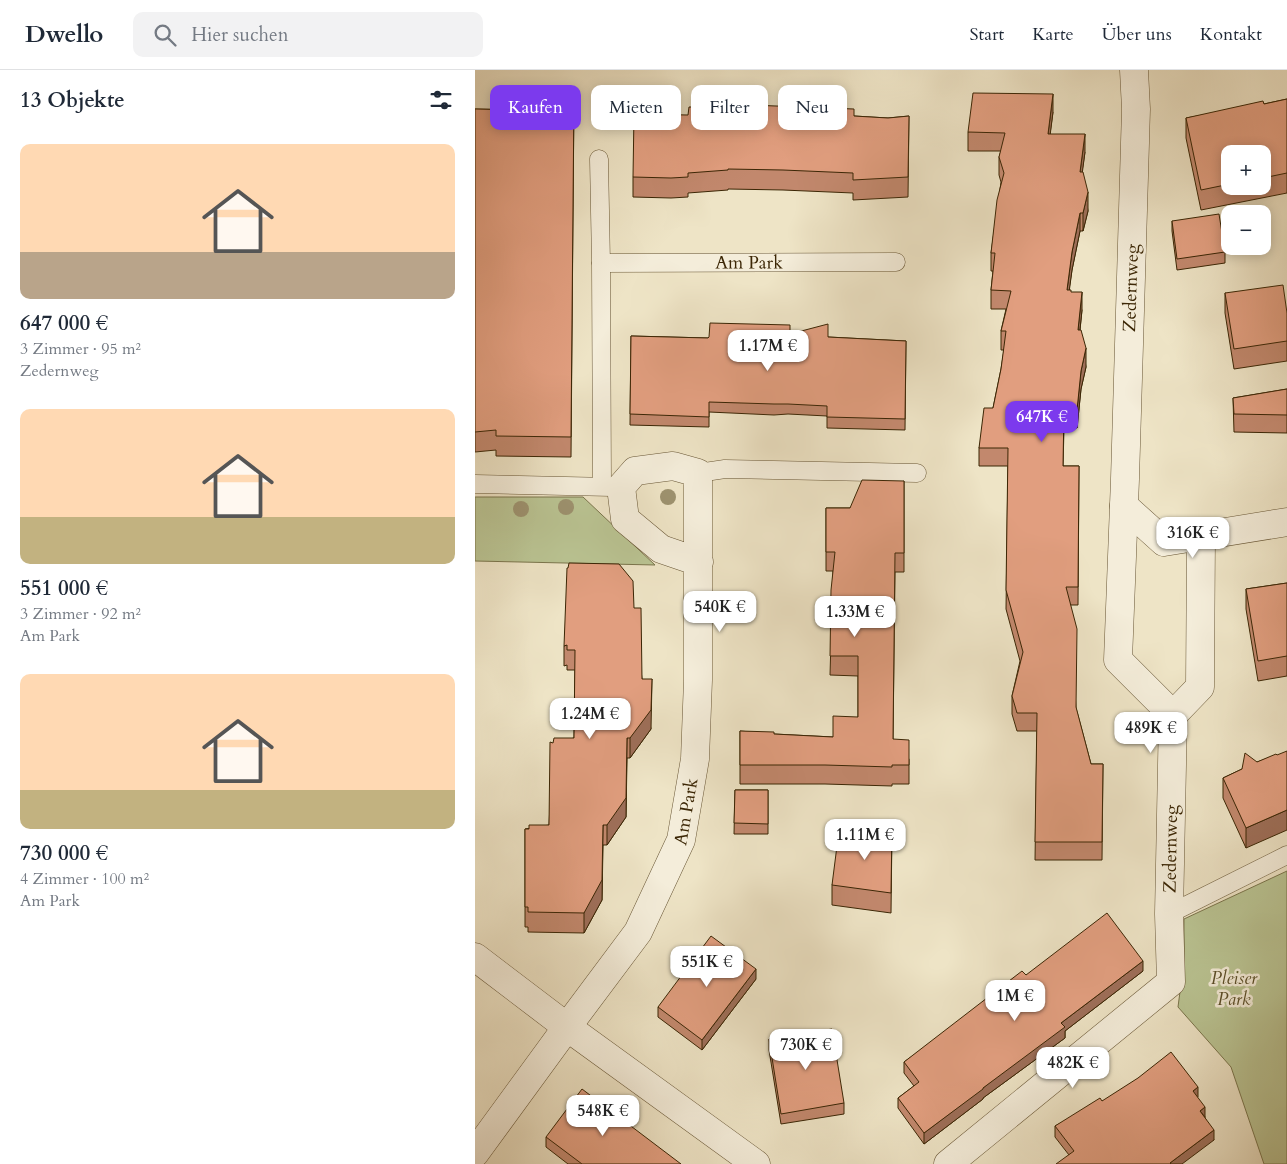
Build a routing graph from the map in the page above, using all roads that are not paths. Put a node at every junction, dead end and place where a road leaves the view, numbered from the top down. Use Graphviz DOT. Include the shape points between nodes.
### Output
graph roads {
  1 [pos="1134,70"];
  2 [pos="599,158"];
  3 [pos="601,262"];
  4 [pos="896,262"];
  5 [pos="698,473"];
  6 [pos="917,473"];
  7 [pos="475,484"];
  8 [pos="611,487"];
  9 [pos="1124,506"];
  10 [pos="1287,522"];
  11 [pos="1201,536"];
  12 [pos="699,562"];
  13 [pos="1173,715"];
  14 [pos="1287,855"];
  15 [pos="1169,914"];
  16 [pos="475,957"];
  17 [pos="567,1027"];
  18 [pos="475,1153"];
  19 [pos="756,1164"];
  20 [pos="949,1164"];
  1 -- 9 [label="street, Zedernweg" via="1136,109"];
  2 -- 3 [label="lane"];
  3 -- 4 [label="lane, Am Park"];
  3 -- 8 [label="lane"];
  5 -- 6 [label="lane" via="725,469"];
  5 -- 8 [label="street" via="673,466 635,471"];
  5 -- 12 [label="street, Am Park"];
  7 -- 8 [label="lane"];
  8 -- 12 [label="street" via="625,519 661,549"];
  9 -- 11 [label="street" via="1164,542"];
  9 -- 13 [label="street, Zedernweg" via="1118,660"];
  10 -- 11 [label="street"];
  11 -- 13 [label="street" via="1200,687"];
  12 -- 17 [label="street, Am Park" via="695,758 681,840 638,932"];
  13 -- 15 [label="street, Zedernweg"];
  14 -- 15 [label="lane"];
  15 -- 20 [label="street, Zedernweg" via="1171,982"];
  16 -- 17 [label="street"];
  17 -- 18 [label="street, Am Park"];
  17 -- 19 [label="street"];
}
